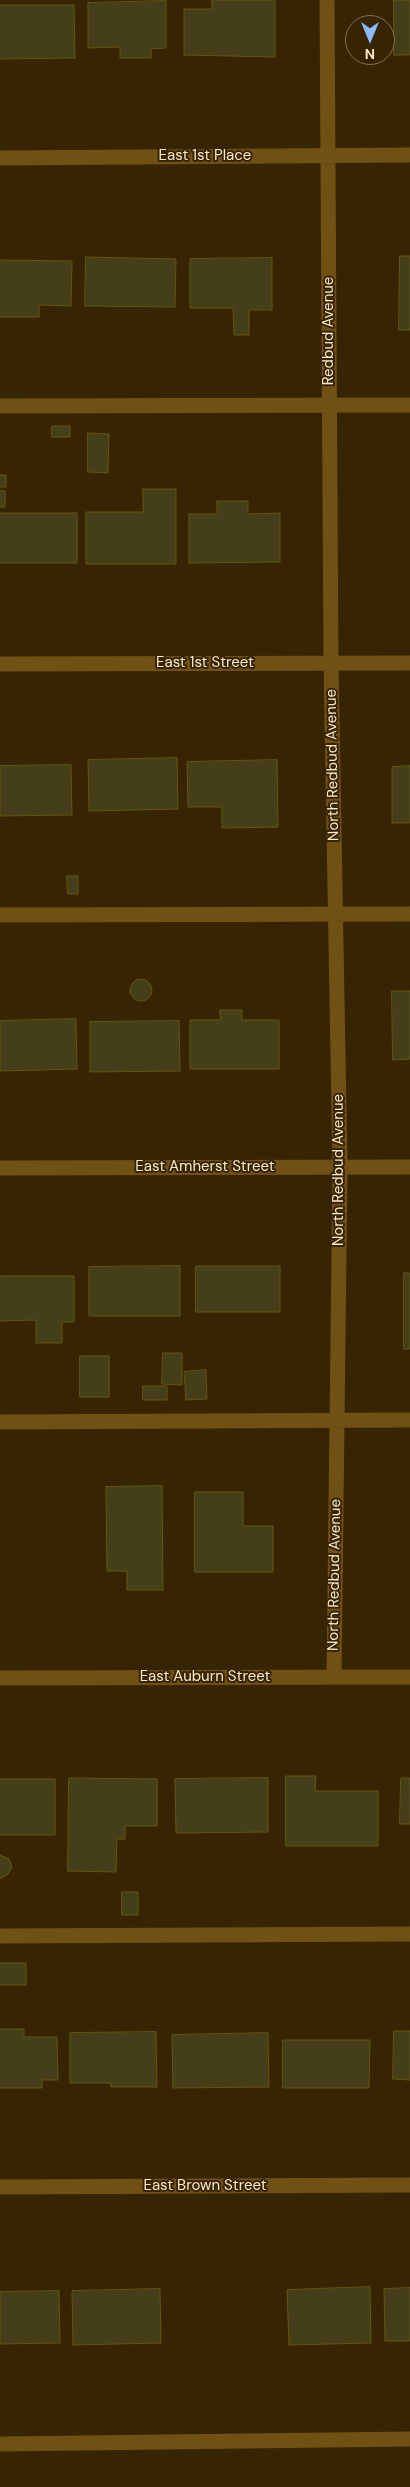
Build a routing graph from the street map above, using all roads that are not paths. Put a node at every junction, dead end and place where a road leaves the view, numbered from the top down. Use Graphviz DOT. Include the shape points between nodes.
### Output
graph roads {
  1 [pos="327,0"];
  2 [pos="410,155"];
  3 [pos="328,156"];
  4 [pos="0,158"];
  5 [pos="330,405"];
  6 [pos="410,405"];
  7 [pos="0,406"];
  8 [pos="331,663"];
  9 [pos="410,663"];
  10 [pos="0,664"];
  11 [pos="410,914"];
  12 [pos="0,915"];
  13 [pos="336,915"];
  14 [pos="340,1167"];
  15 [pos="410,1167"];
  16 [pos="0,1168"];
  17 [pos="337,1420"];
  18 [pos="410,1420"];
  19 [pos="0,1422"];
  20 [pos="410,1676"];
  21 [pos="334,1677"];
  22 [pos="0,1678"];
  23 [pos="410,1934"];
  24 [pos="0,1936"];
  25 [pos="410,2185"];
  26 [pos="0,2188"];
  27 [pos="410,2439"];
  28 [pos="0,2444"];
  1 -- 3 [label="street, Redbud Avenue"];
  2 -- 3 [label="street, East 1st Place"];
  3 -- 4 [label="street, East 1st Place"];
  3 -- 5 [label="street, Redbud Avenue"];
  5 -- 6 [label="street"];
  5 -- 7 [label="street"];
  5 -- 8 [label="street, Redbud Avenue"];
  8 -- 9 [label="street, East 1st Street"];
  8 -- 10 [label="street, East 1st Street"];
  8 -- 13 [label="street, North Redbud Avenue"];
  11 -- 13 [label="street"];
  12 -- 13 [label="street"];
  13 -- 14 [label="street, North Redbud Avenue"];
  14 -- 15 [label="street, East Amherst Street"];
  14 -- 16 [label="street, East Amherst Street"];
  14 -- 17 [label="street, North Redbud Avenue"];
  17 -- 18 [label="street"];
  17 -- 19 [label="street"];
  17 -- 21 [label="street, North Redbud Avenue"];
  20 -- 21 [label="street, East Auburn Street"];
  21 -- 22 [label="street, East Auburn Street"];
  23 -- 24 [label="street"];
  25 -- 26 [label="street, East Brown Street"];
  27 -- 28 [label="street"];
}
